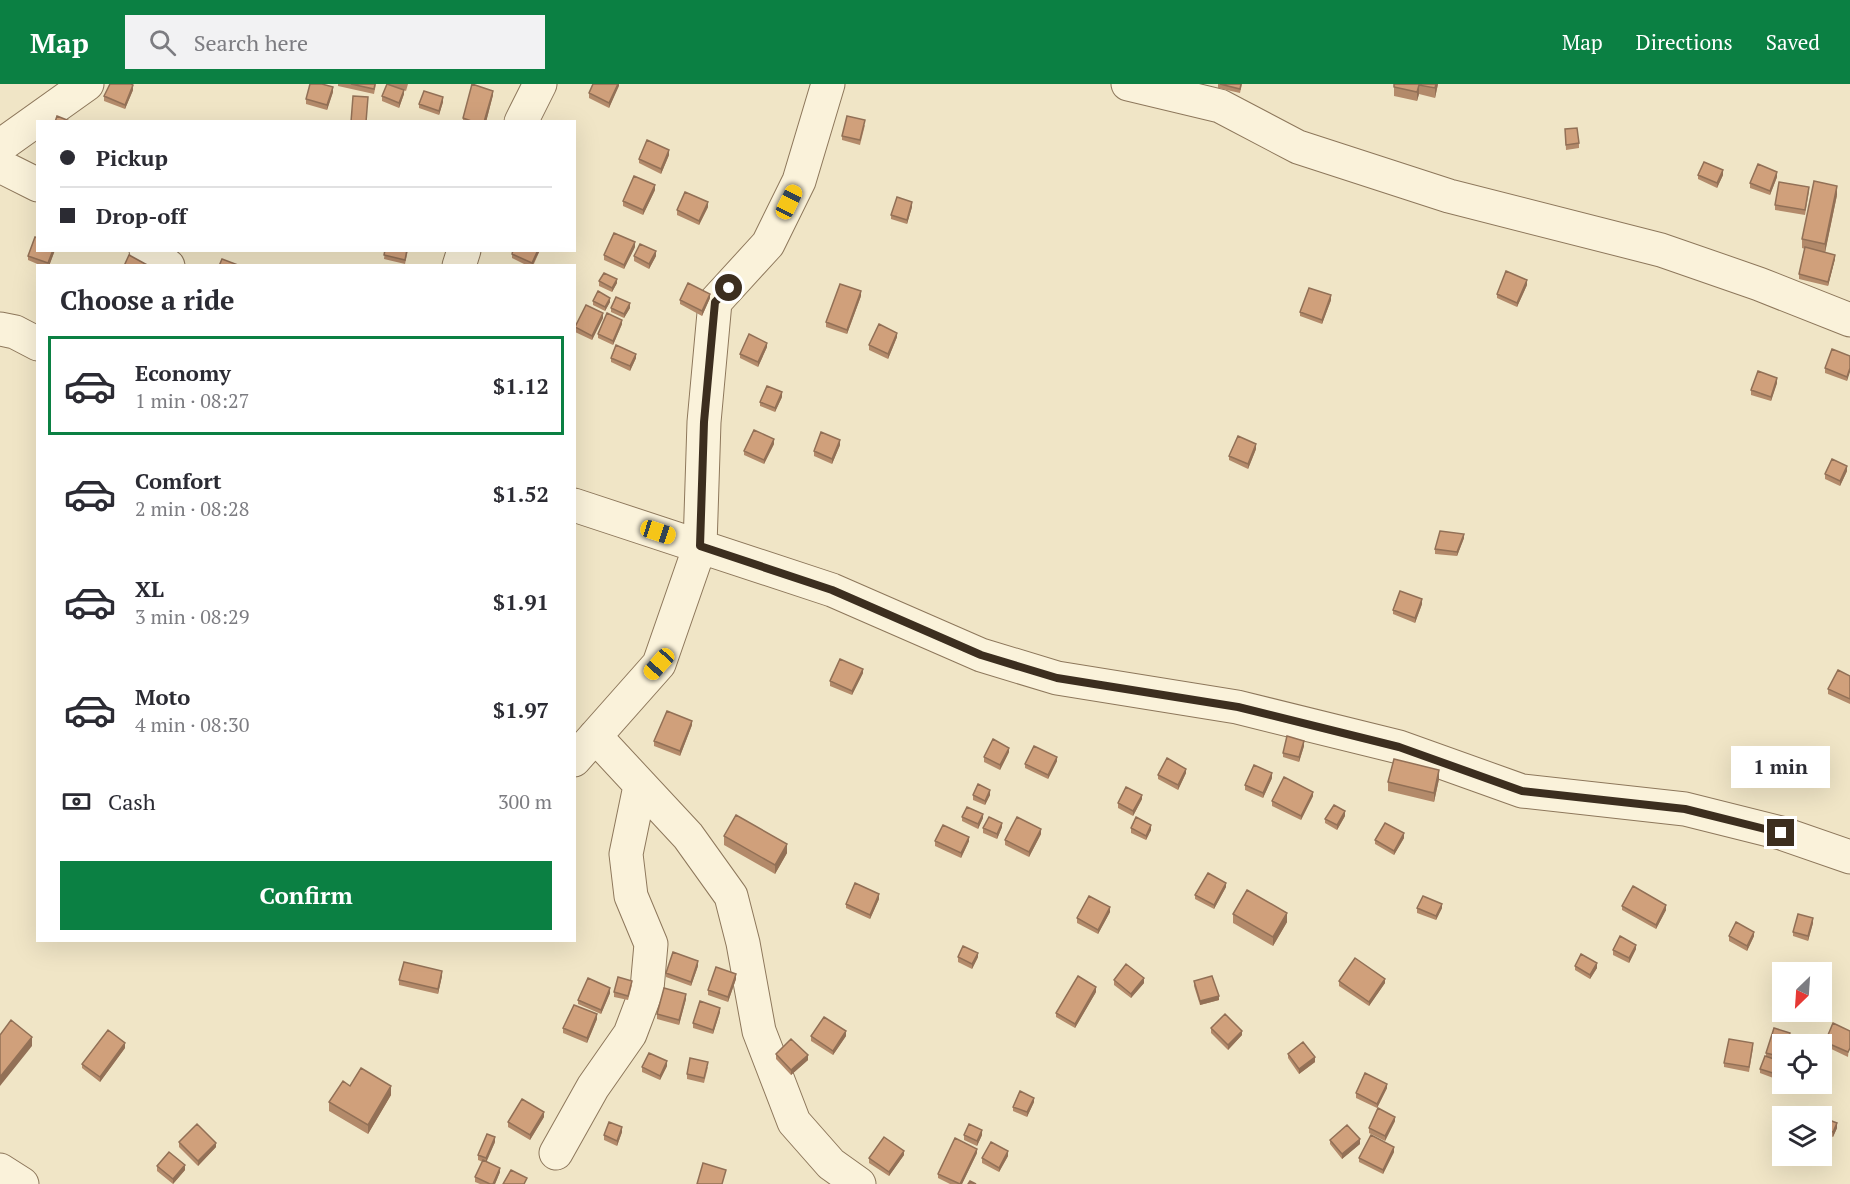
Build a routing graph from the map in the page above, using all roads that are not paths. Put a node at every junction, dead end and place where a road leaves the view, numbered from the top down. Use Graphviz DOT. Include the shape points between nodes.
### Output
graph roads {
  1 [pos="87,84"];
  2 [pos="540,84"];
  3 [pos="828,84"];
  4 [pos="1128,84"];
  5 [pos="36,120"];
  6 [pos="36,120"];
  7 [pos="522,120"];
  8 [pos="0,146"];
  9 [pos="0,166"];
  10 [pos="36,184"];
  11 [pos="149,252"];
  12 [pos="165,264"];
  13 [pos="1850,320"];
  14 [pos="0,329"];
  15 [pos="36,343"];
  16 [pos="576,506"];
  17 [pos="700,546"];
  18 [pos="585,748"];
  19 [pos="640,786"];
  20 [pos="1850,857"];
  21 [pos="556,1153"];
  22 [pos="0,1170"];
  23 [pos="22,1184"];
  24 [pos="859,1184"];
  1 -- 5 [label="street"];
  2 -- 7 [label="street"];
  3 -- 17 [label="street" via="799,182 768,244 715,302 704,422"];
  4 -- 13 [label="street" via="1220,106 1298,147 1449,196 1661,250"];
  6 -- 8 [label="street"];
  9 -- 10 [label="street"];
  11 -- 12 [label="street"];
  14 -- 15 [label="street"];
  16 -- 17 [label="street"];
  17 -- 18 [label="street" via="659,664"];
  17 -- 20 [label="street" via="832,590 981,655 1057,678 1238,707 1399,747 1522,791 1685,809 1781,833"];
  18 -- 19 [label="street"];
  19 -- 21 [label="street" via="626,854 631,896 651,944 647,989 630,1034 593,1087"];
  19 -- 24 [label="street" via="688,836 731,896 759,1031 794,1122 831,1164"];
  22 -- 23 [label="street"];
}
